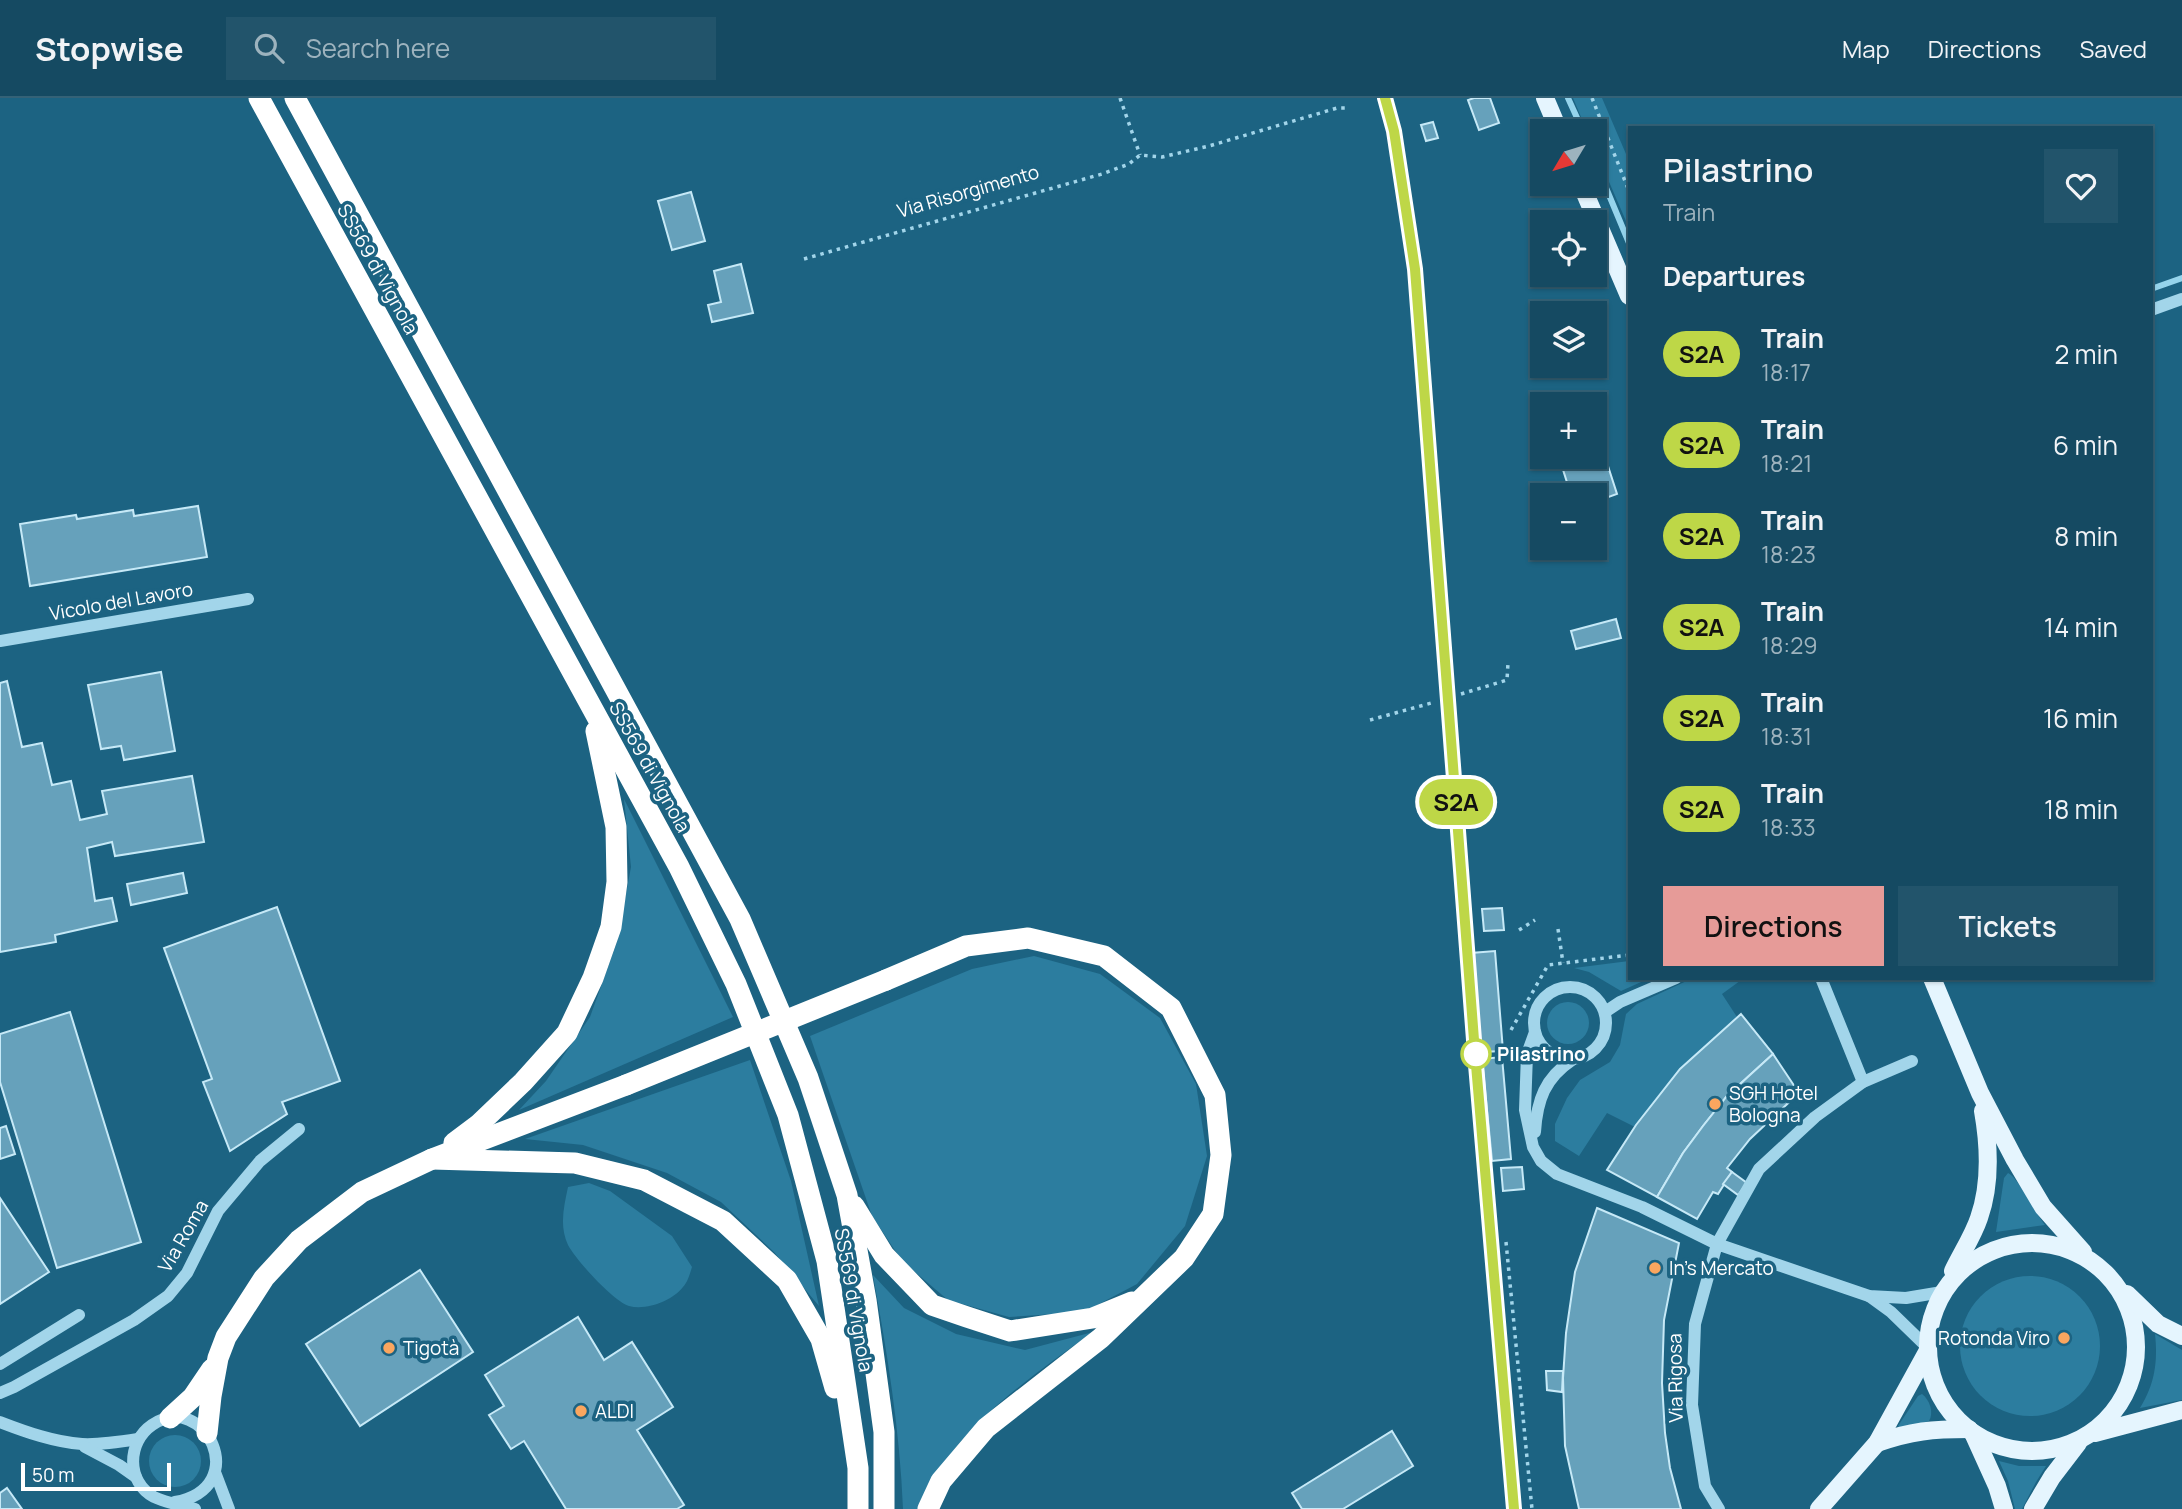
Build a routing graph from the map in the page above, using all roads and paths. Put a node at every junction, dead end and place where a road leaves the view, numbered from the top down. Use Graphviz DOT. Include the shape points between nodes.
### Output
graph roads {
  1 [pos="259,98"];
  2 [pos="295,98"];
  3 [pos="1120,98"];
  4 [pos="1545,98"];
  5 [pos="1592,98"];
  6 [pos="1348,108"];
  7 [pos="1554,119"];
  8 [pos="1140,155"];
  9 [pos="1628,188"];
  10 [pos="1586,196"];
  11 [pos="804,259"];
  12 [pos="1628,294"];
  13 [pos="2182,299"];
  14 [pos="2153,309"];
  15 [pos="248,599"];
  16 [pos="0,641"];
  17 [pos="1508,663"];
  18 [pos="1461,694"];
  19 [pos="589,702"];
  20 [pos="1435,702"];
  21 [pos="1370,720"];
  22 [pos="1535,920"];
  23 [pos="1558,929"];
  24 [pos="1519,930"];
  25 [pos="1628,955"];
  26 [pos="1563,963"];
  27 [pos="1671,980"];
  28 [pos="1821,980"];
  29 [pos="1933,980"];
  30 [pos="1605,1012"];
  31 [pos="1511,1030"];
  32 [pos="1535,1032"];
  33 [pos="1572,1060"];
  34 [pos="1912,1061"];
  35 [pos="1863,1082"];
  36 [pos="1980,1093"];
  37 [pos="299,1129"];
  38 [pos="1533,1147"];
  39 [pos="432,1160"];
  40 [pos="847,1195"];
  41 [pos="1506,1241"];
  42 [pos="1717,1244"];
  43 [pos="2087,1257"];
  44 [pos="2115,1282"];
  45 [pos="1944,1290"];
  46 [pos="1869,1296"];
  47 [pos="1144,1297"];
  48 [pos="79,1315"];
  49 [pos="2182,1336"];
  50 [pos="1927,1349"];
  51 [pos="218,1358"];
  52 [pos="0,1364"];
  53 [pos="0,1393"];
  54 [pos="2182,1410"];
  55 [pos="170,1418"];
  56 [pos="0,1422"];
  57 [pos="1971,1431"];
  58 [pos="207,1433"];
  59 [pos="2085,1438"];
  60 [pos="138,1439"];
  61 [pos="1877,1443"];
  62 [pos="79,1444"];
  63 [pos="858,1468"];
  64 [pos="215,1472"];
  65 [pos="136,1477"];
  66 [pos="175,1502"];
  67 [pos="195,1509"];
  68 [pos="229,1509"];
  69 [pos="858,1509"];
  70 [pos="884,1509"];
  71 [pos="928,1509"];
  72 [pos="1532,1509"];
  73 [pos="1719,1509"];
  74 [pos="1819,1509"];
  75 [pos="2004,1509"];
  76 [pos="2033,1509"];
  1 -- 19 [label="highway, SS569 di Vignola"];
  2 -- 40 [label="highway, SS569 di Vignola" via="740,919 808,1078"];
  3 -- 8 [label="path"];
  4 -- 7 [label="main road"];
  5 -- 9 [label="path"];
  6 -- 8 [label="path, Via Risorgimento" via="1162,157"];
  8 -- 11 [label="path, Via Risorgimento" via="1102,174"];
  10 -- 12 [label="main road"];
  13 -- 14 [label="street"];
  15 -- 16 [label="street, Vicolo del Lavoro"];
  17 -- 18 [label="path" via="1507,680"];
  19 -- 39 [label="highway" via="616,827 617,882 611,927 567,1033 487,1116"];
  19 -- 63 [label="highway, SS569 di Vignola" via="679,867 736,984 788,1115 827,1261"];
  20 -- 21 [label="path"];
  22 -- 24 [label="path"];
  23 -- 26 [label="path"];
  25 -- 26 [label="path"];
  26 -- 31 [label="path" via="1548,965"];
  27 -- 30 [label="street"];
  28 -- 35 [label="street"];
  29 -- 36 [label="main road"];
  30 -- 32 [label="street" via="1582,988 1560,988 1550,992 1536,1010"];
  30 -- 33 [label="street" via="1601,1044 1583,1058"];
  32 -- 33 [label="street" via="1548,1053"];
  32 -- 38 [label="street" via="1527,1054 1525,1083"];
  33 -- 38 [label="street" via="1558,1069 1544,1089"];
  34 -- 35 [label="street, Via Rigosa"];
  35 -- 42 [label="street, Via Rigosa" via="1815,1117 1759,1168"];
  36 -- 43 [label="main road" via="2043,1207"];
  36 -- 45 [label="main road" via="1987,1132 1986,1188 1979,1218"];
  37 -- 53 [label="street, Via Roma" via="260,1161 218,1211 187,1273 169,1296"];
  38 -- 42 [label="street" via="1557,1174 1642,1207"];
  39 -- 47 [label="highway, bridge" via="966,946 1028,938 1104,956 1171,1008 1215,1094 1221,1155 1213,1214 1184,1258"];
  39 -- 51 [label="highway" via="362,1192 299,1240 246,1304"];
  39 -- 63 [label="highway" via="575,1163 644,1180 723,1221 787,1280 821,1339"];
  40 -- 47 [label="highway" via="884,1255 932,1305 1010,1331 1093,1318"];
  40 -- 70 [label="highway, SS569 di Vignola" via="884,1433"];
  41 -- 72 [label="path"];
  42 -- 46 [label="street"];
  42 -- 73 [label="street, Via Rigosa" via="1695,1324 1692,1405 1705,1486"];
  43 -- 44 [label="main road"];
  43 -- 45 [label="main road" via="2058,1245 2026,1241 1995,1248 1967,1264"];
  44 -- 49 [label="main road" via="2158,1324"];
  44 -- 59 [label="main road" via="2137,1335 2136,1363 2128,1390 2112,1415"];
  45 -- 46 [label="street" via="1906,1298"];
  45 -- 50 [label="main road" via="1931,1318"];
  46 -- 50 [label="street"];
  47 -- 71 [label="highway" via="1101,1338 986,1428 941,1481"];
  48 -- 52 [label="street"];
  50 -- 57 [label="main road" via="1934,1383 1950,1412"];
  50 -- 61 [label="main road"];
  51 -- 55 [label="highway" via="193,1396"];
  51 -- 58 [label="highway"];
  54 -- 59 [label="main road"];
  55 -- 58 [label="street" via="197,1424"];
  55 -- 60 [label="street" via="157,1421"];
  56 -- 62 [label="street"];
  57 -- 59 [label="main road" via="2002,1447 2032,1452"];
  57 -- 61 [label="main road" via="1936,1429"];
  57 -- 75 [label="main road"];
  58 -- 64 [label="street" via="217,1458"];
  59 -- 76 [label="main road" via="2052,1477"];
  60 -- 62 [label="street"];
  60 -- 65 [label="street" via="132,1464"];
  61 -- 74 [label="main road"];
  62 -- 65 [label="street"];
  63 -- 69 [label="highway, SS569 di Vignola"];
  64 -- 66 [label="street" via="200,1494"];
  64 -- 68 [label="street"];
  65 -- 66 [label="street" via="151,1496"];
  66 -- 67 [label="street"];
}
